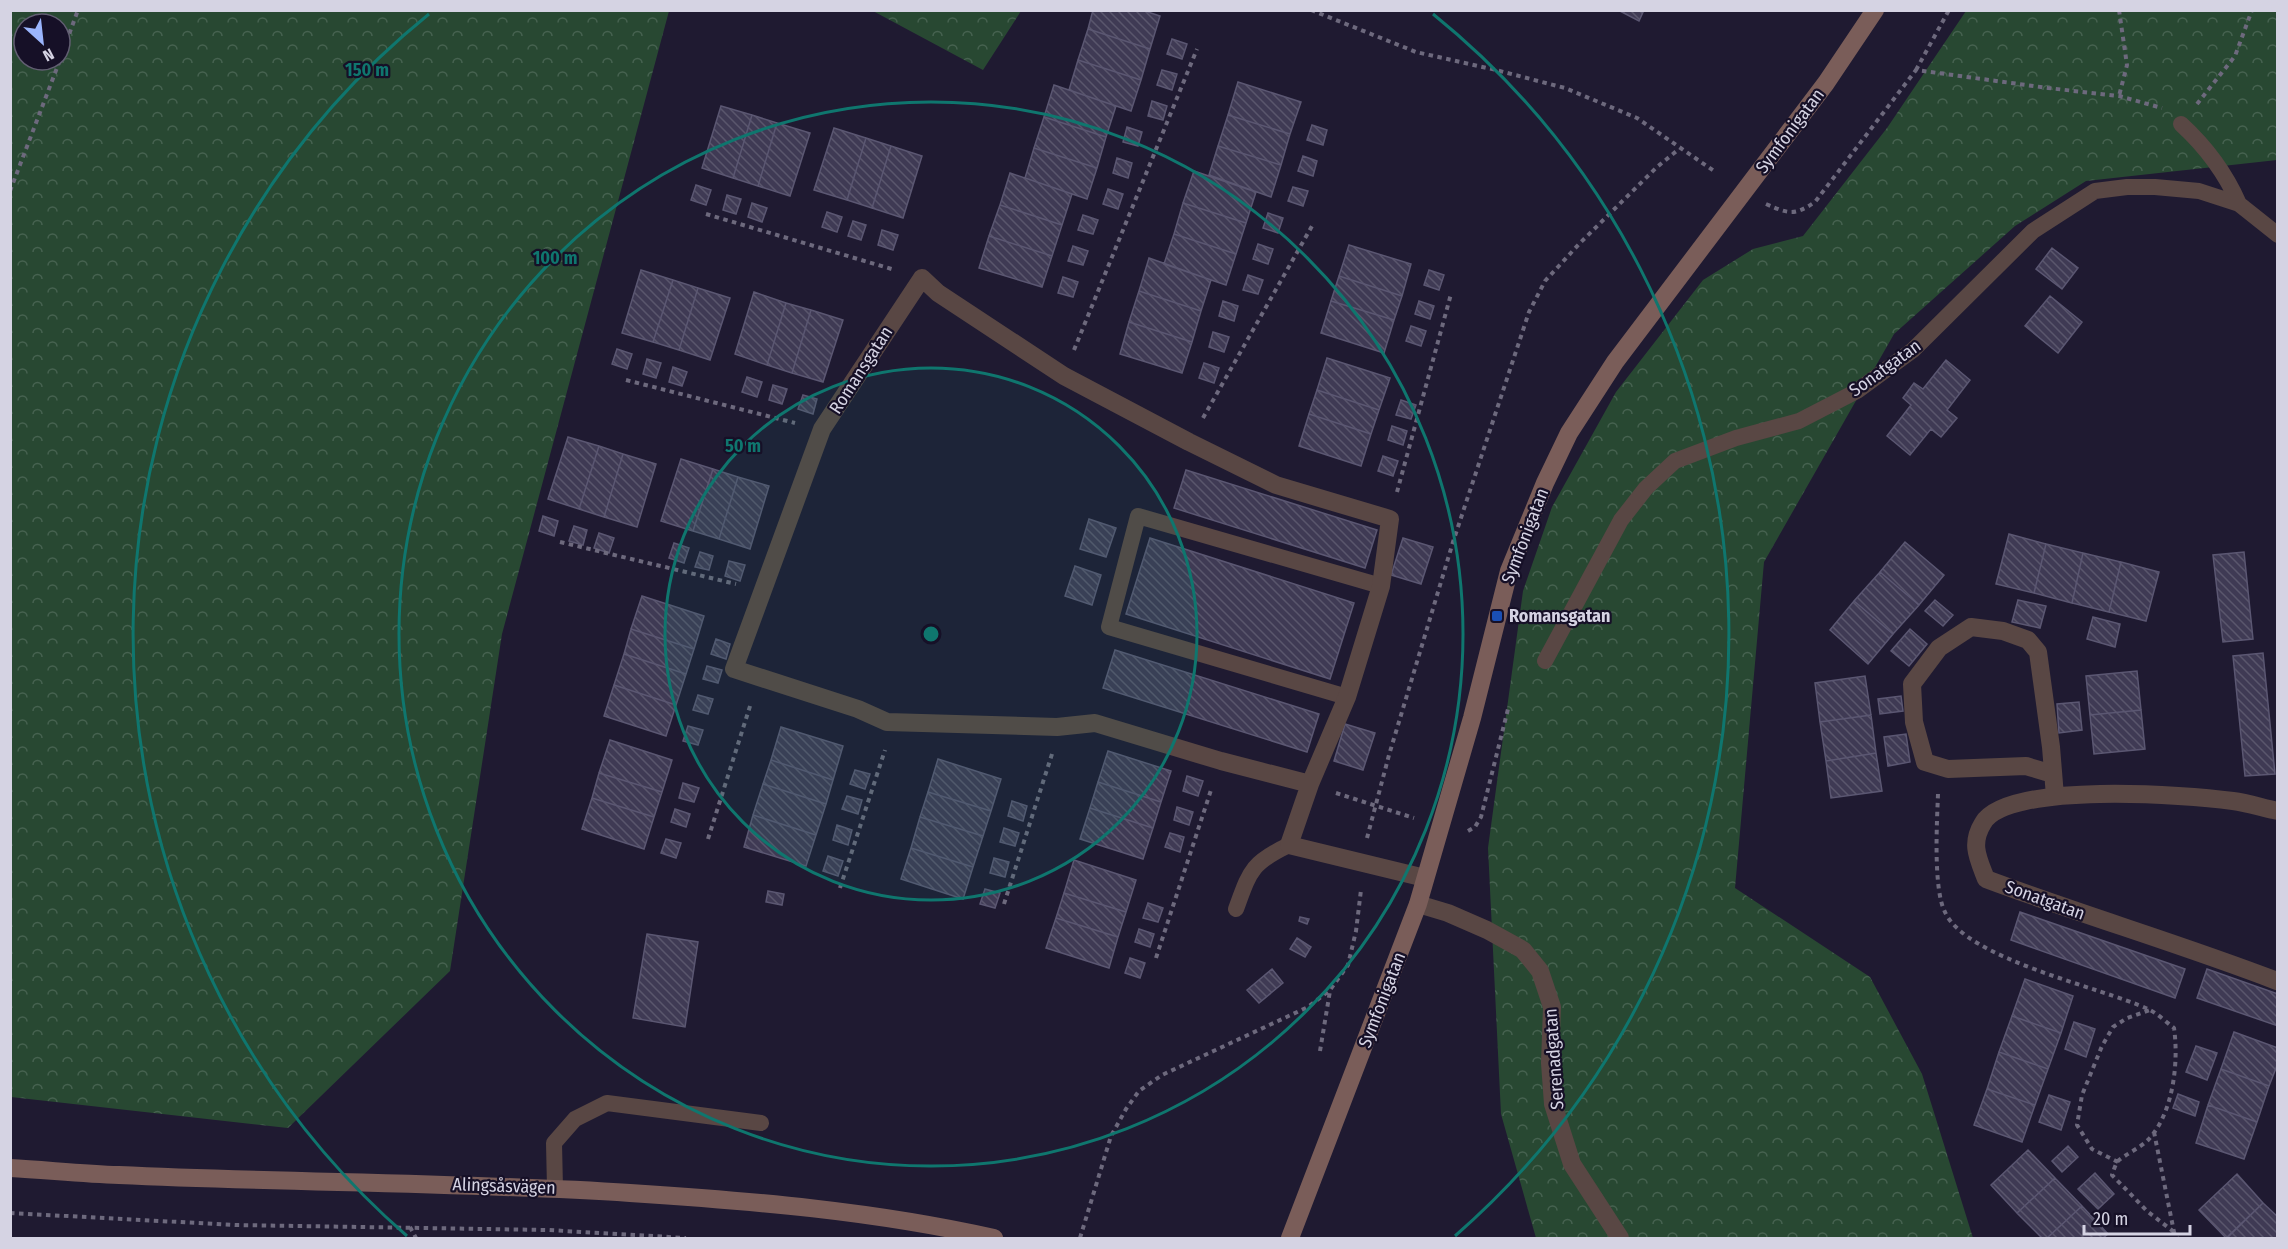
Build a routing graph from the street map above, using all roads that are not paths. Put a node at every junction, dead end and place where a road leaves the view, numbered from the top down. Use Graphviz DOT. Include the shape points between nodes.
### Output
graph roads {
  1 [pos="1875,10"];
  2 [pos="2181,124"];
  3 [pos="2240,204"];
  4 [pos="2277,235"];
  5 [pos="1381,586"];
  6 [pos="1545,661"];
  7 [pos="1347,697"];
  8 [pos="2053,774"];
  9 [pos="1310,784"];
  10 [pos="2055,796"];
  11 [pos="2277,811"];
  12 [pos="1289,844"];
  13 [pos="1425,878"];
  14 [pos="1418,904"];
  15 [pos="1236,909"];
  16 [pos="2277,981"];
  17 [pos="761,1123"];
  18 [pos="10,1168"];
  19 [pos="555,1188"];
  20 [pos="994,1239"];
  21 [pos="1290,1239"];
  22 [pos="1620,1239"];
  1 -- 13 [label="street, Symfonigatan" via="1826,83 1616,362 1569,433 1509,571 1472,718"];
  2 -- 3 [label="lane" via="2230,184"];
  3 -- 4 [label="lane, Sonatgatan"];
  3 -- 6 [label="lane, Sonatgatan" via="2199,191 2155,187 2095,191 2033,231 1913,350 1857,391 1799,421 1736,438 1675,461 1646,488 1621,520"];
  5 -- 7 [label="street"];
  5 -- 7 [label="lane" via="1138,516 1110,627"];
  5 -- 9 [label="street, Romansgatan" via="1390,519 1276,485 1190,442 1064,376 938,293 922,278 822,429 734,669 887,722 1058,726 1095,723"];
  7 -- 9 [label="street"];
  8 -- 8 [label="street" via="2038,652 2028,640 1971,627 1939,648 1912,684 1914,722 1925,762 1948,769 2026,766"];
  8 -- 10 [label="street"];
  9 -- 12 [label="street"];
  10 -- 11 [label="street, Sonatgatan" via="2133,793 2233,801"];
  10 -- 16 [label="street, Sonatgatan" via="2005,805 1983,821 1975,848 1986,879"];
  12 -- 13 [label="street"];
  12 -- 15 [label="lane" via="1268,855 1250,873"];
  13 -- 14 [label="street, Symfonigatan"];
  14 -- 21 [label="street, Symfonigatan"];
  14 -- 22 [label="street, Serenadgatan" via="1487,930 1523,950 1540,971 1552,1007 1553,1104 1572,1164"];
  17 -- 19 [label="lane" via="607,1103 575,1119 554,1143"];
  18 -- 19 [label="street, Alingsåsvägen"];
  19 -- 20 [label="street, Alingsåsvägen" via="804,1206 937,1225"];
}
